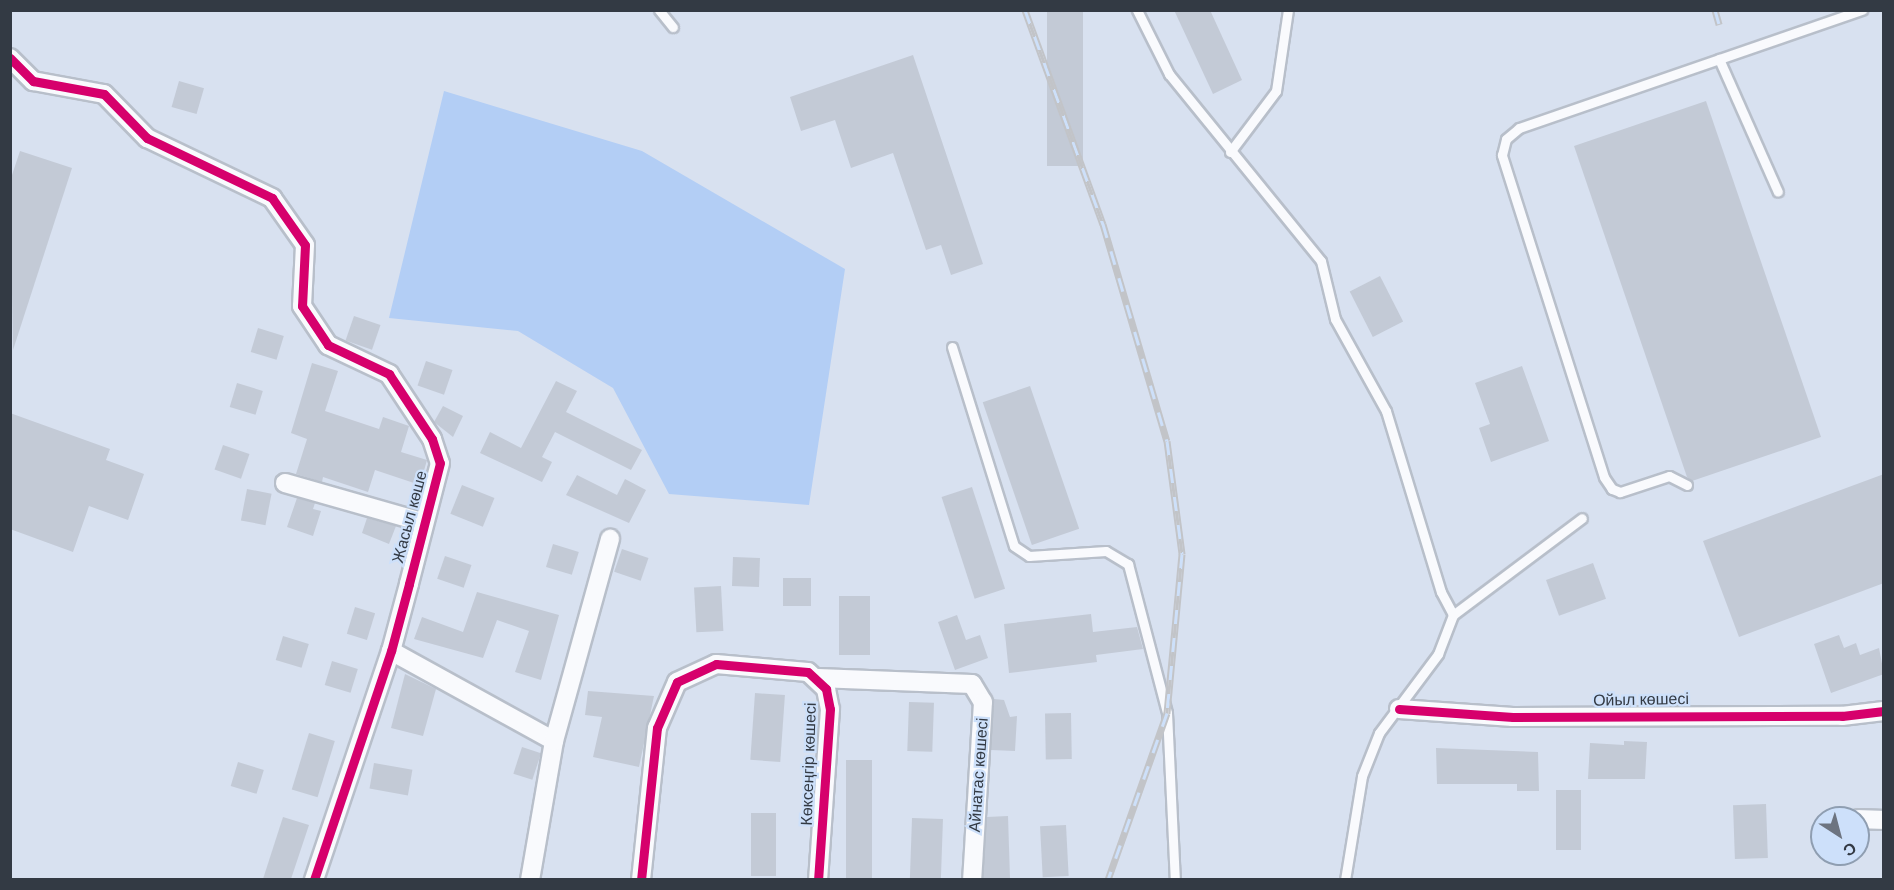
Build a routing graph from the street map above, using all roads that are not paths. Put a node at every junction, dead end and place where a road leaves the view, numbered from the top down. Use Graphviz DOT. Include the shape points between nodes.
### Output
graph roads {
  1 [pos="658,10"];
  2 [pos="1137,10"];
  3 [pos="1288,10"];
  4 [pos="1862,10"];
  5 [pos="674,27"];
  6 [pos="10,58"];
  7 [pos="1719,59"];
  8 [pos="1230,152"];
  9 [pos="1778,192"];
  10 [pos="952,347"];
  11 [pos="285,483"];
  12 [pos="1687,485"];
  13 [pos="1582,518"];
  14 [pos="422,522"];
  15 [pos="610,540"];
  16 [pos="1453,615"];
  17 [pos="391,651"];
  18 [pos="818,678"];
  19 [pos="1399,709"];
  20 [pos="1884,711"];
  21 [pos="554,741"];
  22 [pos="314,879"];
  23 [pos="530,879"];
  24 [pos="641,879"];
  25 [pos="818,879"];
  26 [pos="972,879"];
  27 [pos="1175,879"];
  28 [pos="1346,879"];
  1 -- 5 [label="lane"];
  2 -- 8 [label="lane" via="1168,74"];
  3 -- 8 [label="lane" via="1276,91"];
  4 -- 7 [label="lane"];
  6 -- 14 [label="street, Жасыл көше" via="33,81 104,94 147,138 272,198 305,245 302,306 328,345 389,374 432,439 440,463"];
  7 -- 9 [label="lane"];
  7 -- 12 [label="lane" via="1519,128 1506,139 1502,155 1604,477 1612,489 1620,492 1669,476"];
  8 -- 16 [label="lane" via="1321,261 1335,319 1386,411 1441,592"];
  10 -- 27 [label="lane" via="1014,546 1029,556 1106,551 1128,564 1167,712"];
  11 -- 14 [label="street"];
  13 -- 16 [label="lane"];
  14 -- 17 [label="street, Жасыл көше"];
  15 -- 21 [label="street"];
  16 -- 19 [label="lane" via="1438,654"];
  17 -- 21 [label="street"];
  17 -- 22 [label="street, Жасыл көше"];
  18 -- 24 [label="street" via="795,670 716,664 677,682 657,728"];
  18 -- 25 [label="street, Көксеңгір көшесі" via="826,689 830,709"];
  18 -- 26 [label="street, Айнатас көшесі" via="972,684 983,702"];
  19 -- 20 [label="street, Ойыл көшесі" via="1513,717 1842,716"];
  19 -- 28 [label="lane" via="1379,733 1362,776"];
  21 -- 23 [label="street"];
}
